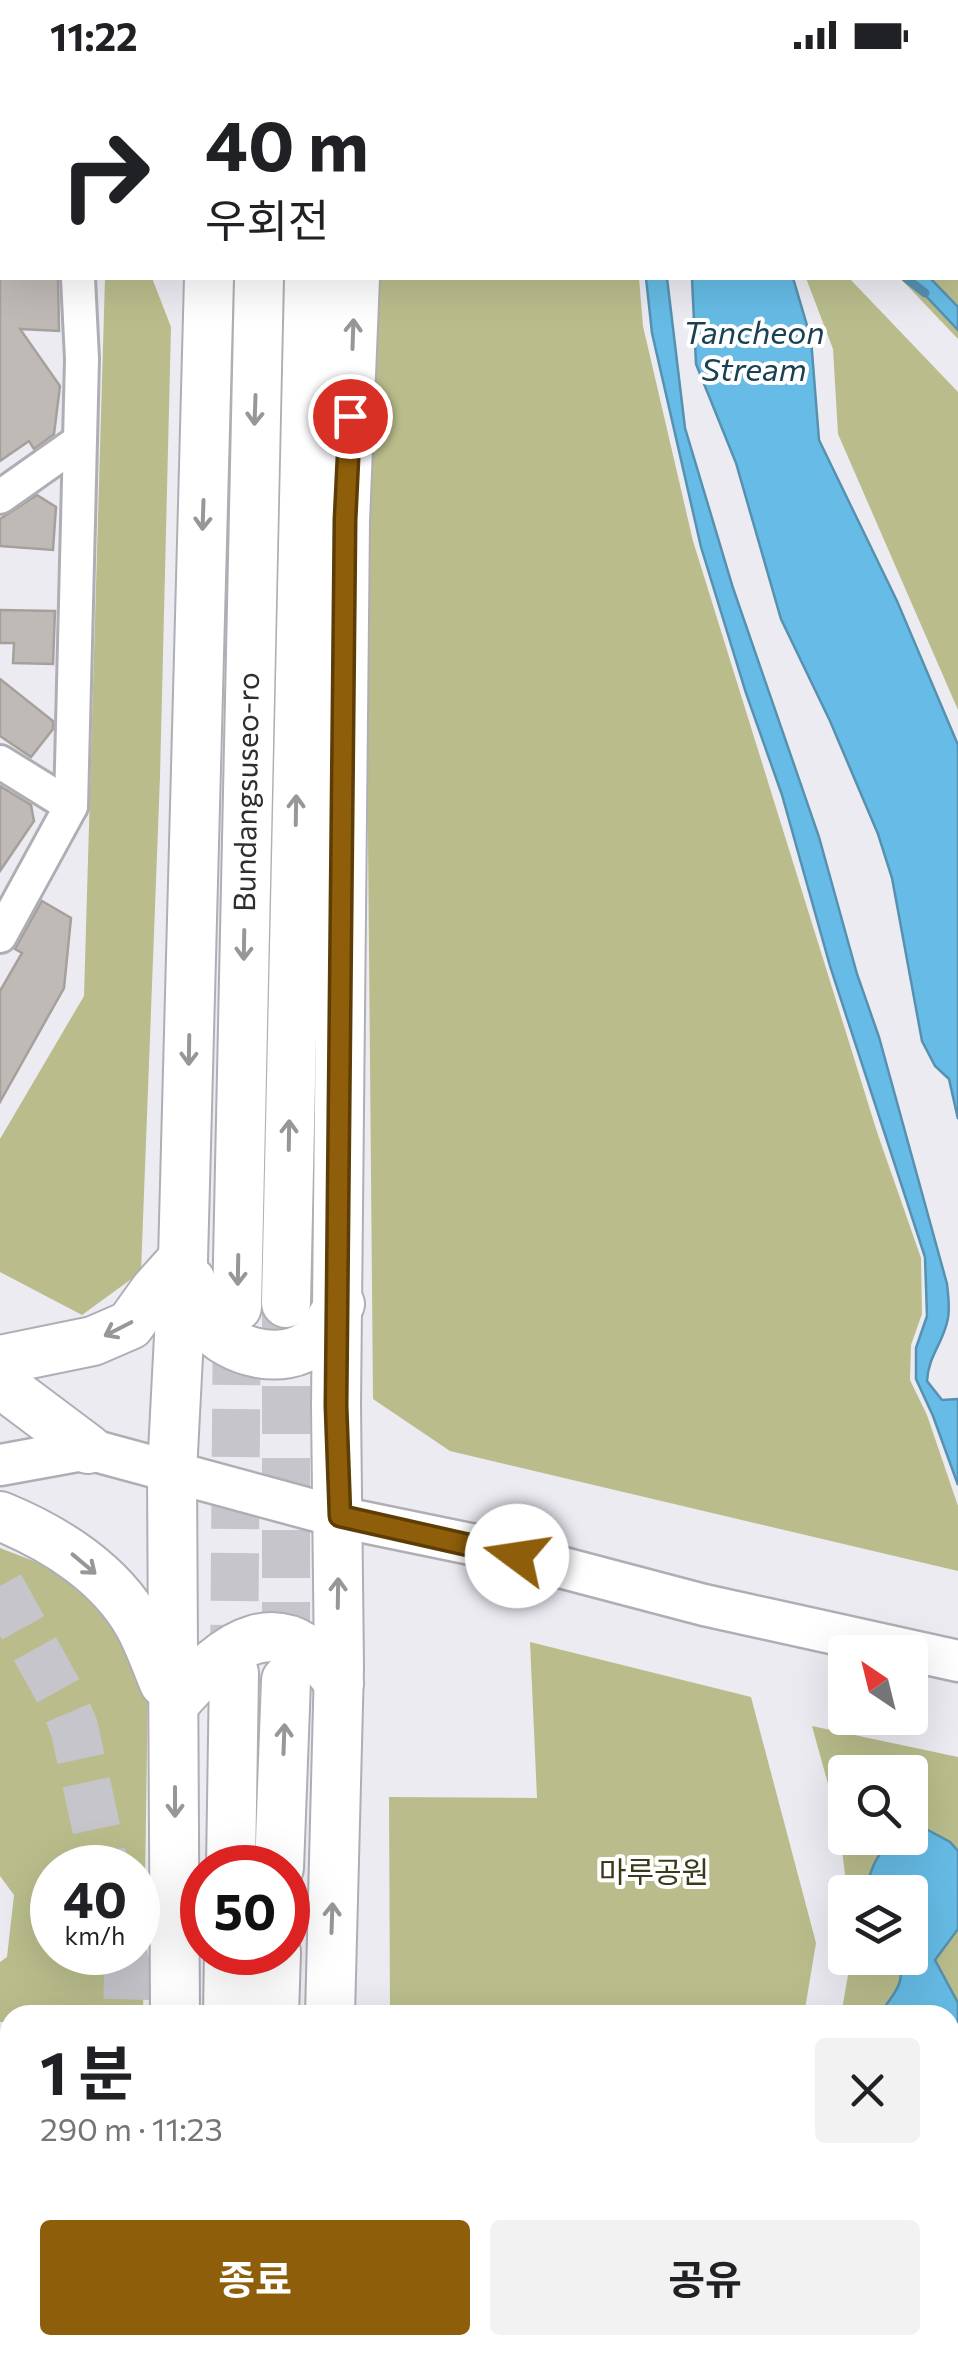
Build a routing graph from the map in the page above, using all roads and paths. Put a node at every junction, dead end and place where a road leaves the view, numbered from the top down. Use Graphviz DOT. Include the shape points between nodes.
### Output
graph roads {
  1 [pos="78,280"];
  2 [pos="209,280"];
  3 [pos="259,280"];
  4 [pos="309,280"];
  5 [pos="356,280"];
  6 [pos="78,442"];
  7 [pos="0,497"];
  8 [pos="0,762"];
  9 [pos="71,806"];
  10 [pos="0,936"];
  11 [pos="184,1259"];
  12 [pos="286,1302"];
  13 [pos="340,1304"];
  14 [pos="237,1307"];
  15 [pos="0,1360"];
  16 [pos="0,1383"];
  17 [pos="0,1424"];
  18 [pos="88,1449"];
  19 [pos="0,1465"];
  20 [pos="172,1472"];
  21 [pos="0,1516"];
  22 [pos="340,1516"];
  23 [pos="958,1662"];
  24 [pos="234,1673"];
  25 [pos="286,1680"];
  26 [pos="339,1683"];
  27 [pos="174,1704"];
  28 [pos="230,1845"];
  29 [pos="281,1845"];
  30 [pos="229,1975"];
  31 [pos="275,1975"];
  32 [pos="175,2005"];
  33 [pos="228,2005"];
  34 [pos="274,2005"];
  35 [pos="330,2005"];
  1 -- 6 [label="street"];
  2 -- 11 [label="highway, one-way"];
  3 -- 14 [label="highway, Bundangsuseo-ro, one-way"];
  12 -- 4 [label="highway, Bundangsuseo-ro, one-way"];
  13 -- 5 [label="highway, one-way" via="345,520"];
  6 -- 7 [label="street"];
  6 -- 9 [label="street"];
  8 -- 9 [label="street"];
  9 -- 10 [label="street"];
  11 -- 13 [label="highway" via="206,1323 249,1351 284,1353 312,1343"];
  11 -- 15 [label="highway, one-way" via="130,1325 93,1341"];
  11 -- 20 [label="highway"];
  13 -- 22 [label="highway"];
  16 -- 18 [label="highway"];
  17 -- 18 [label="highway"];
  18 -- 19 [label="main road"];
  18 -- 20 [label="main road"];
  20 -- 22 [label="main road"];
  20 -- 27 [label="highway"];
  21 -- 27 [label="highway, one-way" via="84,1562 120,1599 141,1628"];
  22 -- 23 [label="main road"];
  26 -- 22 [label="highway, one-way"];
  24 -- 28 [label="highway"];
  29 -- 25 [label="highway, one-way"];
  26 -- 27 [label="highway" via="298,1641 265,1636 219,1658"];
  35 -- 26 [label="highway, one-way"];
  27 -- 32 [label="highway, one-way"];
  30 -- 33 [label="highway"];
  31 -- 34 [label="highway"];
}
